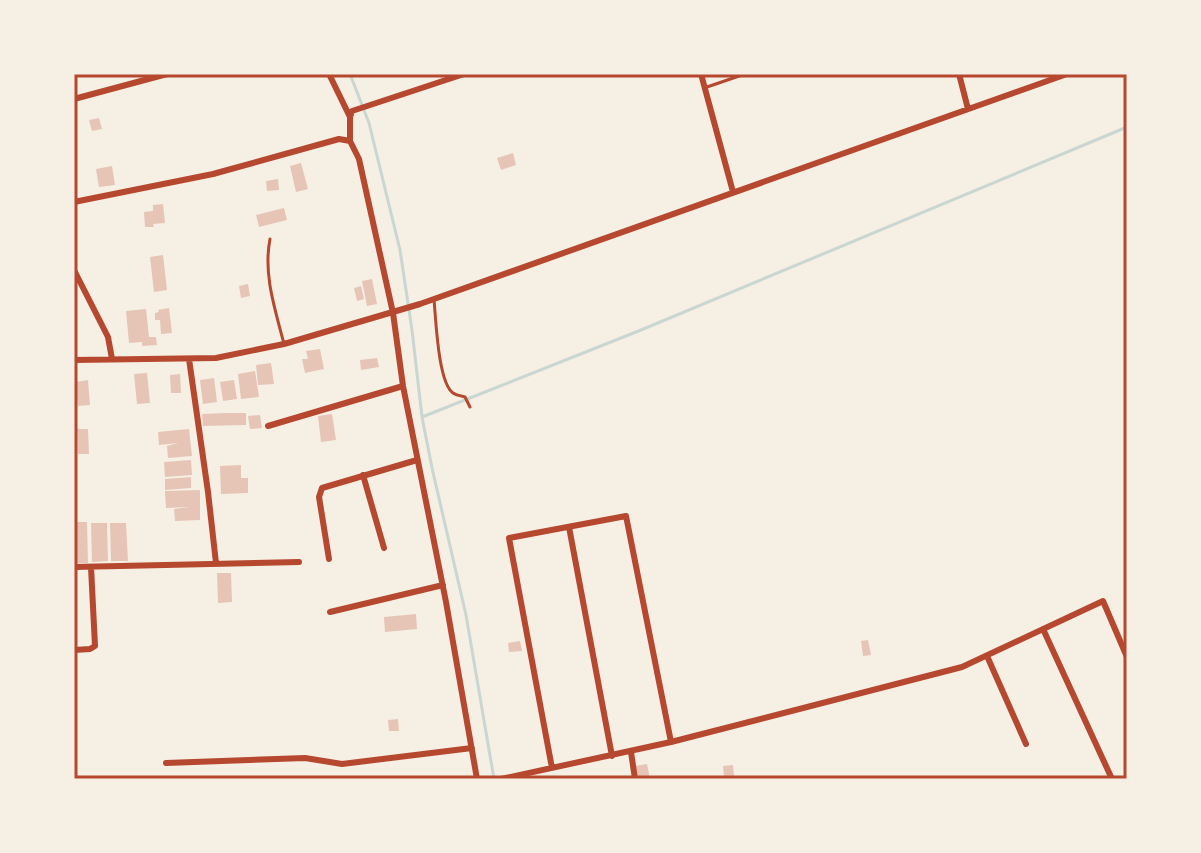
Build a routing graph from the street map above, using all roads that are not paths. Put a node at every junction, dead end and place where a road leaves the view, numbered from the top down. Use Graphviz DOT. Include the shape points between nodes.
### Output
graph roads {
  1 [pos="167,74"];
  2 [pos="329,74"];
  3 [pos="464,74"];
  4 [pos="701,74"];
  5 [pos="745,74"];
  6 [pos="959,74"];
  7 [pos="1067,74"];
  8 [pos="705,88"];
  9 [pos="74,99"];
  10 [pos="968,109"];
  11 [pos="350,117"];
  12 [pos="350,141"];
  13 [pos="733,192"];
  14 [pos="74,202"];
  15 [pos="270,239"];
  16 [pos="74,270"];
  17 [pos="434,299"];
  18 [pos="396,312"];
  19 [pos="284,344"];
  20 [pos="112,359"];
  21 [pos="189,359"];
  22 [pos="74,360"];
  23 [pos="403,386"];
  24 [pos="468,402"];
  25 [pos="268,426"];
  26 [pos="417,460"];
  27 [pos="363,475"];
  28 [pos="569,527"];
  29 [pos="384,548"];
  30 [pos="329,559"];
  31 [pos="299,562"];
  32 [pos="216,563"];
  33 [pos="74,567"];
  34 [pos="91,567"];
  35 [pos="443,585"];
  36 [pos="330,612"];
  37 [pos="1043,629"];
  38 [pos="74,650"];
  39 [pos="987,656"];
  40 [pos="1127,657"];
  41 [pos="671,742"];
  42 [pos="1026,744"];
  43 [pos="472,748"];
  44 [pos="631,752"];
  45 [pos="612,756"];
  46 [pos="166,763"];
  47 [pos="552,768"];
  48 [pos="477,779"];
  49 [pos="501,779"];
  50 [pos="635,779"];
  51 [pos="1112,779"];
  1 -- 9 [label="street"];
  2 -- 11 [label="street"];
  3 -- 11 [label="street" via="359,108"];
  4 -- 8 [label="street"];
  5 -- 8 [label="lane"];
  6 -- 10 [label="street"];
  7 -- 10 [label="street"];
  8 -- 13 [label="street"];
  10 -- 13 [label="street"];
  11 -- 12 [label="street"];
  12 -- 14 [label="street" via="339,139 224,172"];
  12 -- 18 [label="street" via="359,159"];
  13 -- 17 [label="street"];
  15 -- 19 [label="lane" via="268,278"];
  16 -- 20 [label="street" via="108,337"];
  17 -- 18 [label="street"];
  17 -- 24 [label="lane" via="442,371 454,395"];
  18 -- 19 [label="street"];
  18 -- 23 [label="street"];
  19 -- 21 [label="street"];
  20 -- 21 [label="street"];
  20 -- 22 [label="street"];
  21 -- 32 [label="street"];
  23 -- 25 [label="street"];
  23 -- 26 [label="street"];
  26 -- 27 [label="street"];
  26 -- 35 [label="street"];
  27 -- 29 [label="street"];
  27 -- 30 [label="street" via="320,491"];
  28 -- 41 [label="street" via="626,516"];
  28 -- 45 [label="street"];
  28 -- 47 [label="street" via="509,538"];
  31 -- 32 [label="street"];
  32 -- 34 [label="street"];
  33 -- 34 [label="street"];
  34 -- 38 [label="street" via="95,646"];
  35 -- 36 [label="street"];
  35 -- 43 [label="street"];
  37 -- 39 [label="street"];
  37 -- 40 [label="street" via="1103,601"];
  37 -- 51 [label="street"];
  39 -- 41 [label="street" via="962,667"];
  39 -- 42 [label="street"];
  41 -- 44 [label="street"];
  43 -- 46 [label="street" via="342,764 305,758"];
  43 -- 48 [label="street"];
  44 -- 45 [label="street"];
  44 -- 50 [label="street"];
  45 -- 47 [label="street"];
  47 -- 49 [label="street"];
}
